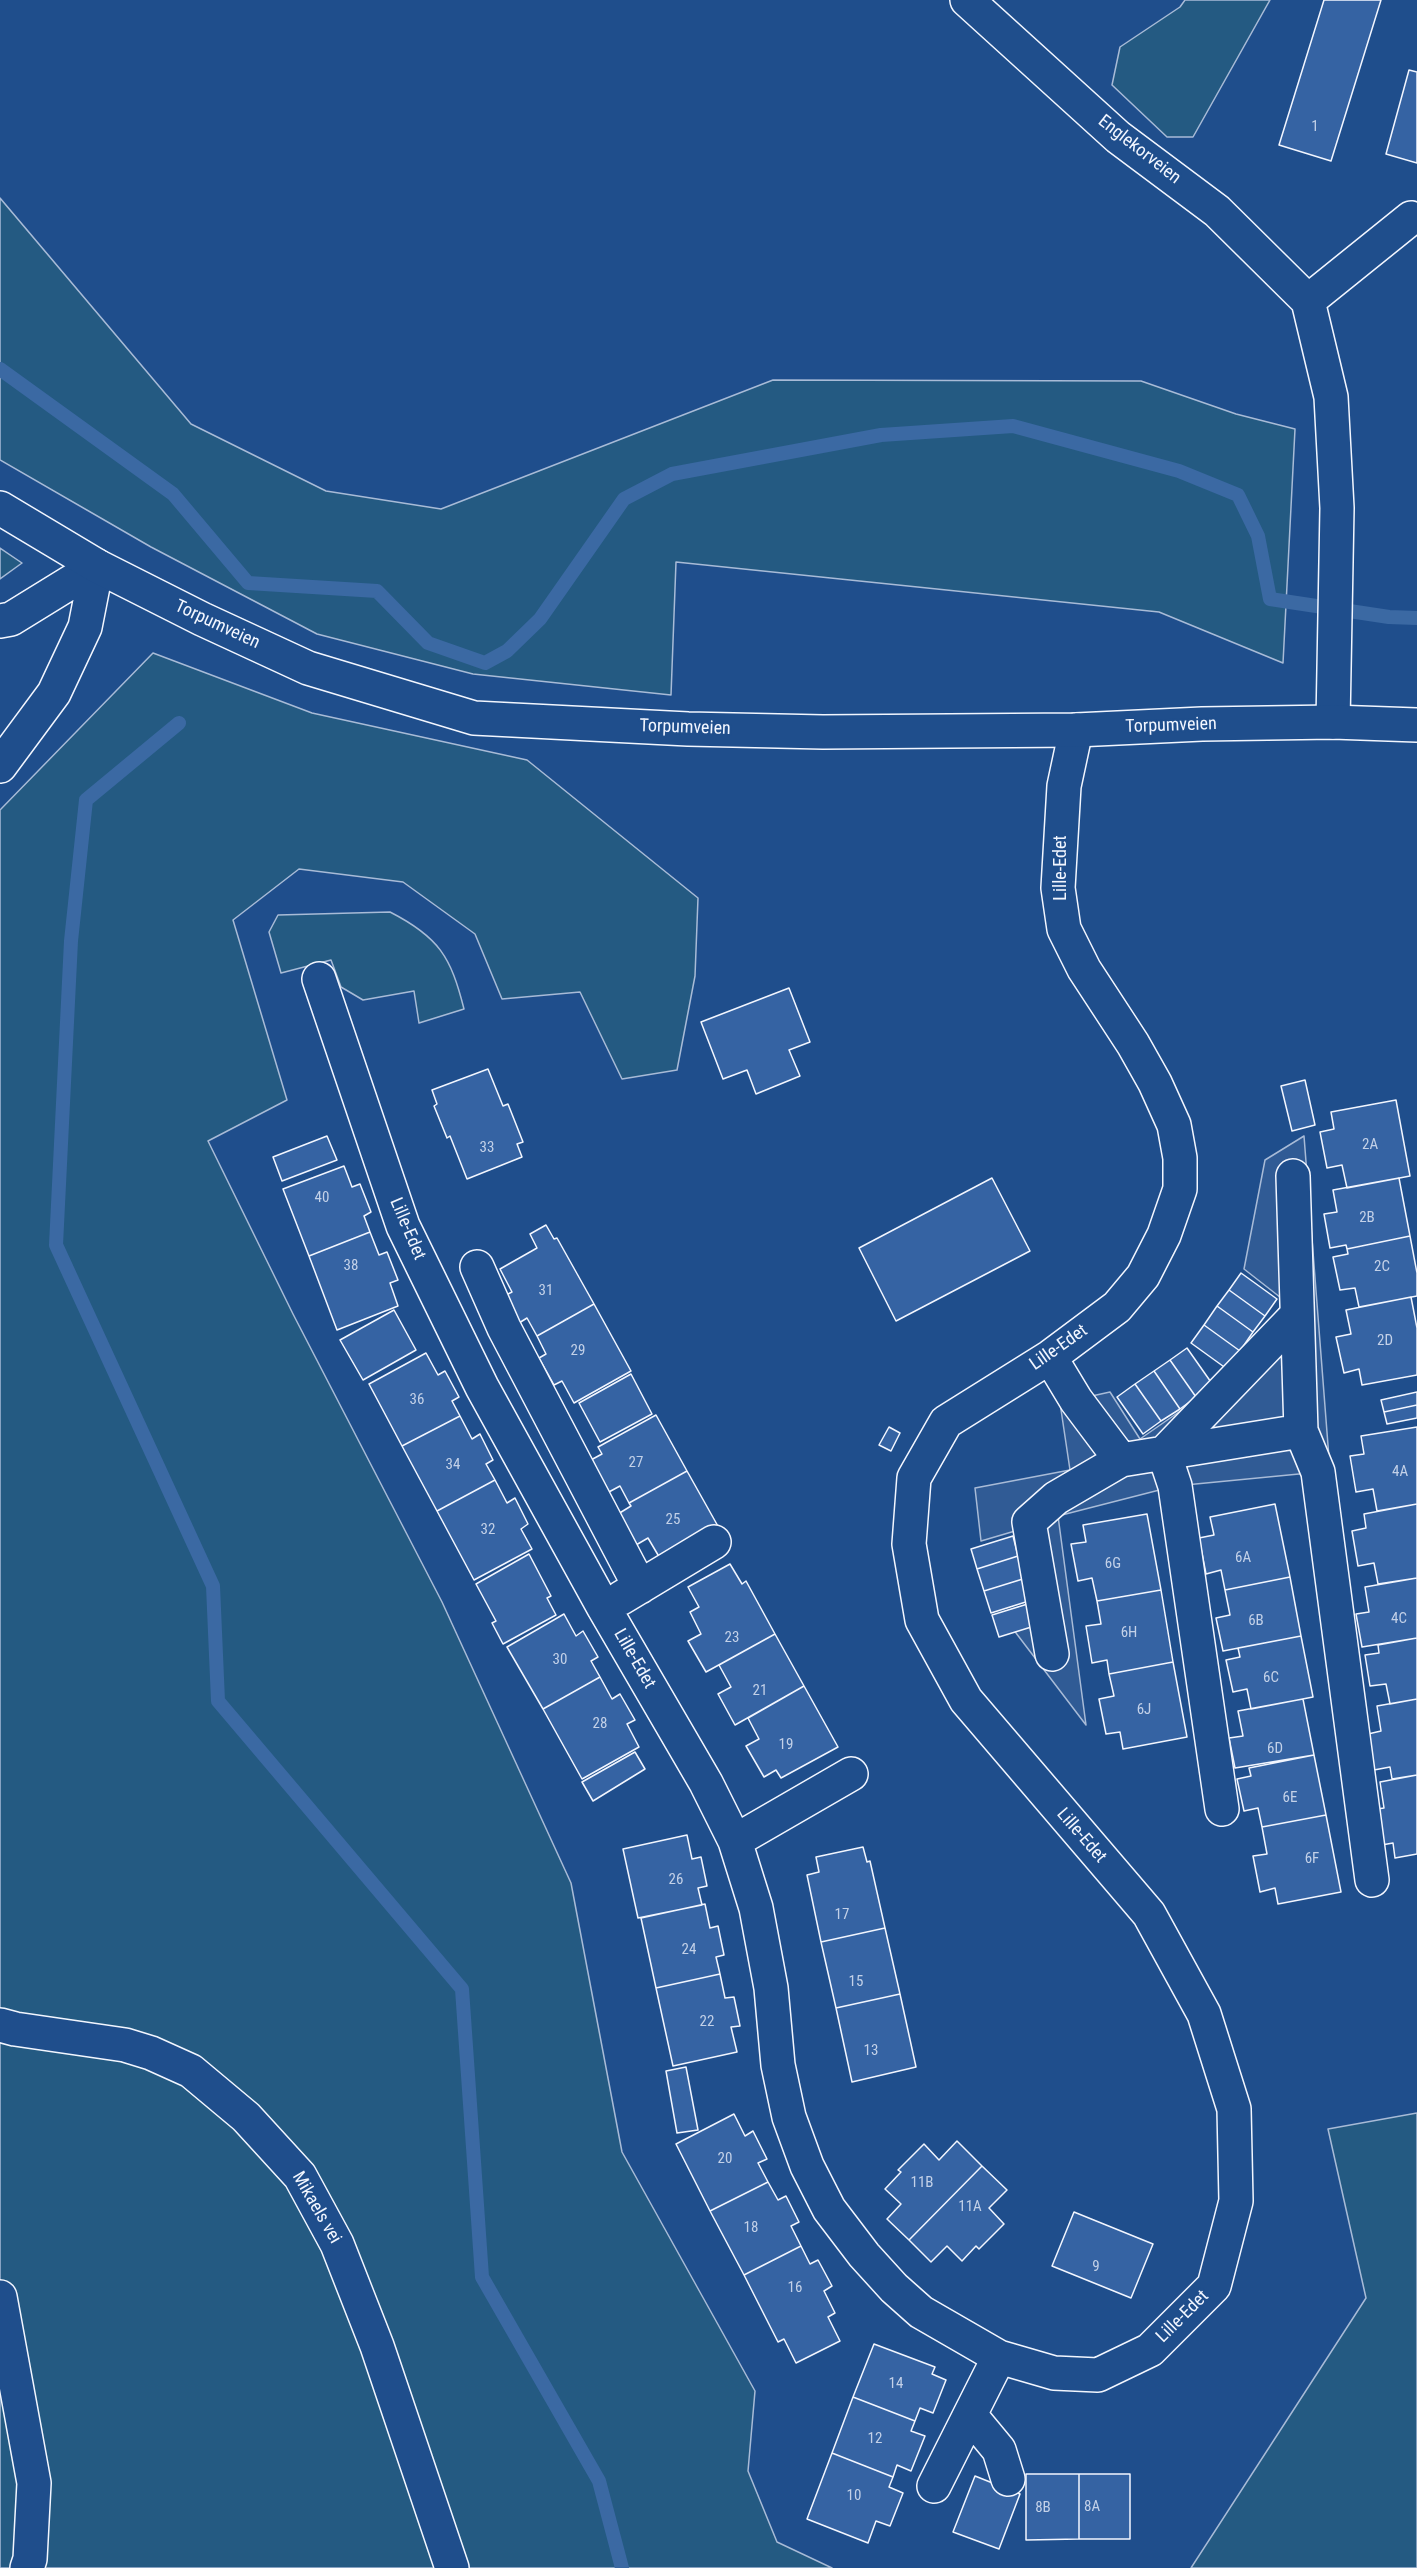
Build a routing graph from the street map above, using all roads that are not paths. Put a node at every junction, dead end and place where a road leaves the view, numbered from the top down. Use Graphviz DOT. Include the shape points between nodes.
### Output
graph roads {
  1 [pos="967,0"];
  2 [pos="1411,218"];
  3 [pos="1308,301"];
  4 [pos="0,508"];
  5 [pos="97,566"];
  6 [pos="0,621"];
  7 [pos="1333,722"];
  8 [pos="1417,725"];
  9 [pos="1076,730"];
  10 [pos="0,766"];
  11 [pos="319,979"];
  12 [pos="1293,1176"];
  13 [pos="477,1267"];
  14 [pos="1298,1315"];
  15 [pos="1050,1357"];
  16 [pos="1301,1431"];
  17 [pos="563,1440"];
  18 [pos="1164,1453"];
  19 [pos="1121,1460"];
  20 [pos="523,1461"];
  21 [pos="714,1542"];
  22 [pos="640,1587"];
  23 [pos="604,1608"];
  24 [pos="1052,1654"];
  25 [pos="851,1774"];
  26 [pos="1222,1809"];
  27 [pos="735,1841"];
  28 [pos="1372,1880"];
  29 [pos="0,2025"];
  30 [pos="0,2297"];
  31 [pos="999,2356"];
  32 [pos="970,2415"];
  33 [pos="1008,2480"];
  34 [pos="934,2486"];
  35 [pos="27,2568"];
  36 [pos="452,2568"];
  1 -- 3 [label="street, Englekorveien" via="1118,137 1217,211"];
  2 -- 3 [label="street"];
  3 -- 7 [label="street" via="1331,397 1337,508"];
  4 -- 5 [label="street, Torpumveien"];
  5 -- 6 [label="street" via="11,619"];
  5 -- 9 [label="street, Torpumveien" via="309,668 474,718 812,732"];
  5 -- 10 [label="street" via="85,627 54,693"];
  7 -- 8 [label="street, Torpumveien"];
  7 -- 9 [label="street, Torpumveien"];
  9 -- 15 [label="street, Lille-Edet" via="1064,786 1058,888 1064,928 1084,969 1144,1063 1174,1125 1180,1189 1164,1235 1143,1276 1117,1307"];
  11 -- 20 [label="street, Lille-Edet" via="403,1226"];
  12 -- 14 [label="street"];
  13 -- 17 [label="street"];
  14 -- 16 [label="street"];
  14 -- 18 [label="street"];
  15 -- 19 [label="street"];
  15 -- 31 [label="street, Lille-Edet" via="946,1422 914,1478 909,1544 922,1620 966,1700 1149,1914 1204,2014 1234,2109 1236,2201 1214,2286 1150,2350 1098,2375 1054,2373"];
  16 -- 18 [label="street"];
  16 -- 28 [label="street" via="1318,1472"];
  17 -- 20 [label="street"];
  17 -- 22 [label="street"];
  18 -- 19 [label="street"];
  18 -- 26 [label="street" via="1175,1486"];
  19 -- 24 [label="street" via="1056,1498 1029,1522"];
  20 -- 23 [label="street, Lille-Edet"];
  21 -- 22 [label="street"];
  22 -- 23 [label="street"];
  23 -- 27 [label="street, Lille-Edet" via="706,1783"];
  25 -- 27 [label="street"];
  27 -- 31 [label="street, Lille-Edet" via="756,1908 789,2117 807,2166 829,2209 864,2255 921,2312"];
  29 -- 36 [label="street, Mikaels vei" via="125,2045 190,2071 246,2117 300,2176 337,2244 377,2346"];
  30 -- 35 [label="street" via="34,2483"];
  31 -- 32 [label="street"];
  32 -- 33 [label="street" via="999,2450"];
  32 -- 34 [label="street"];
}
